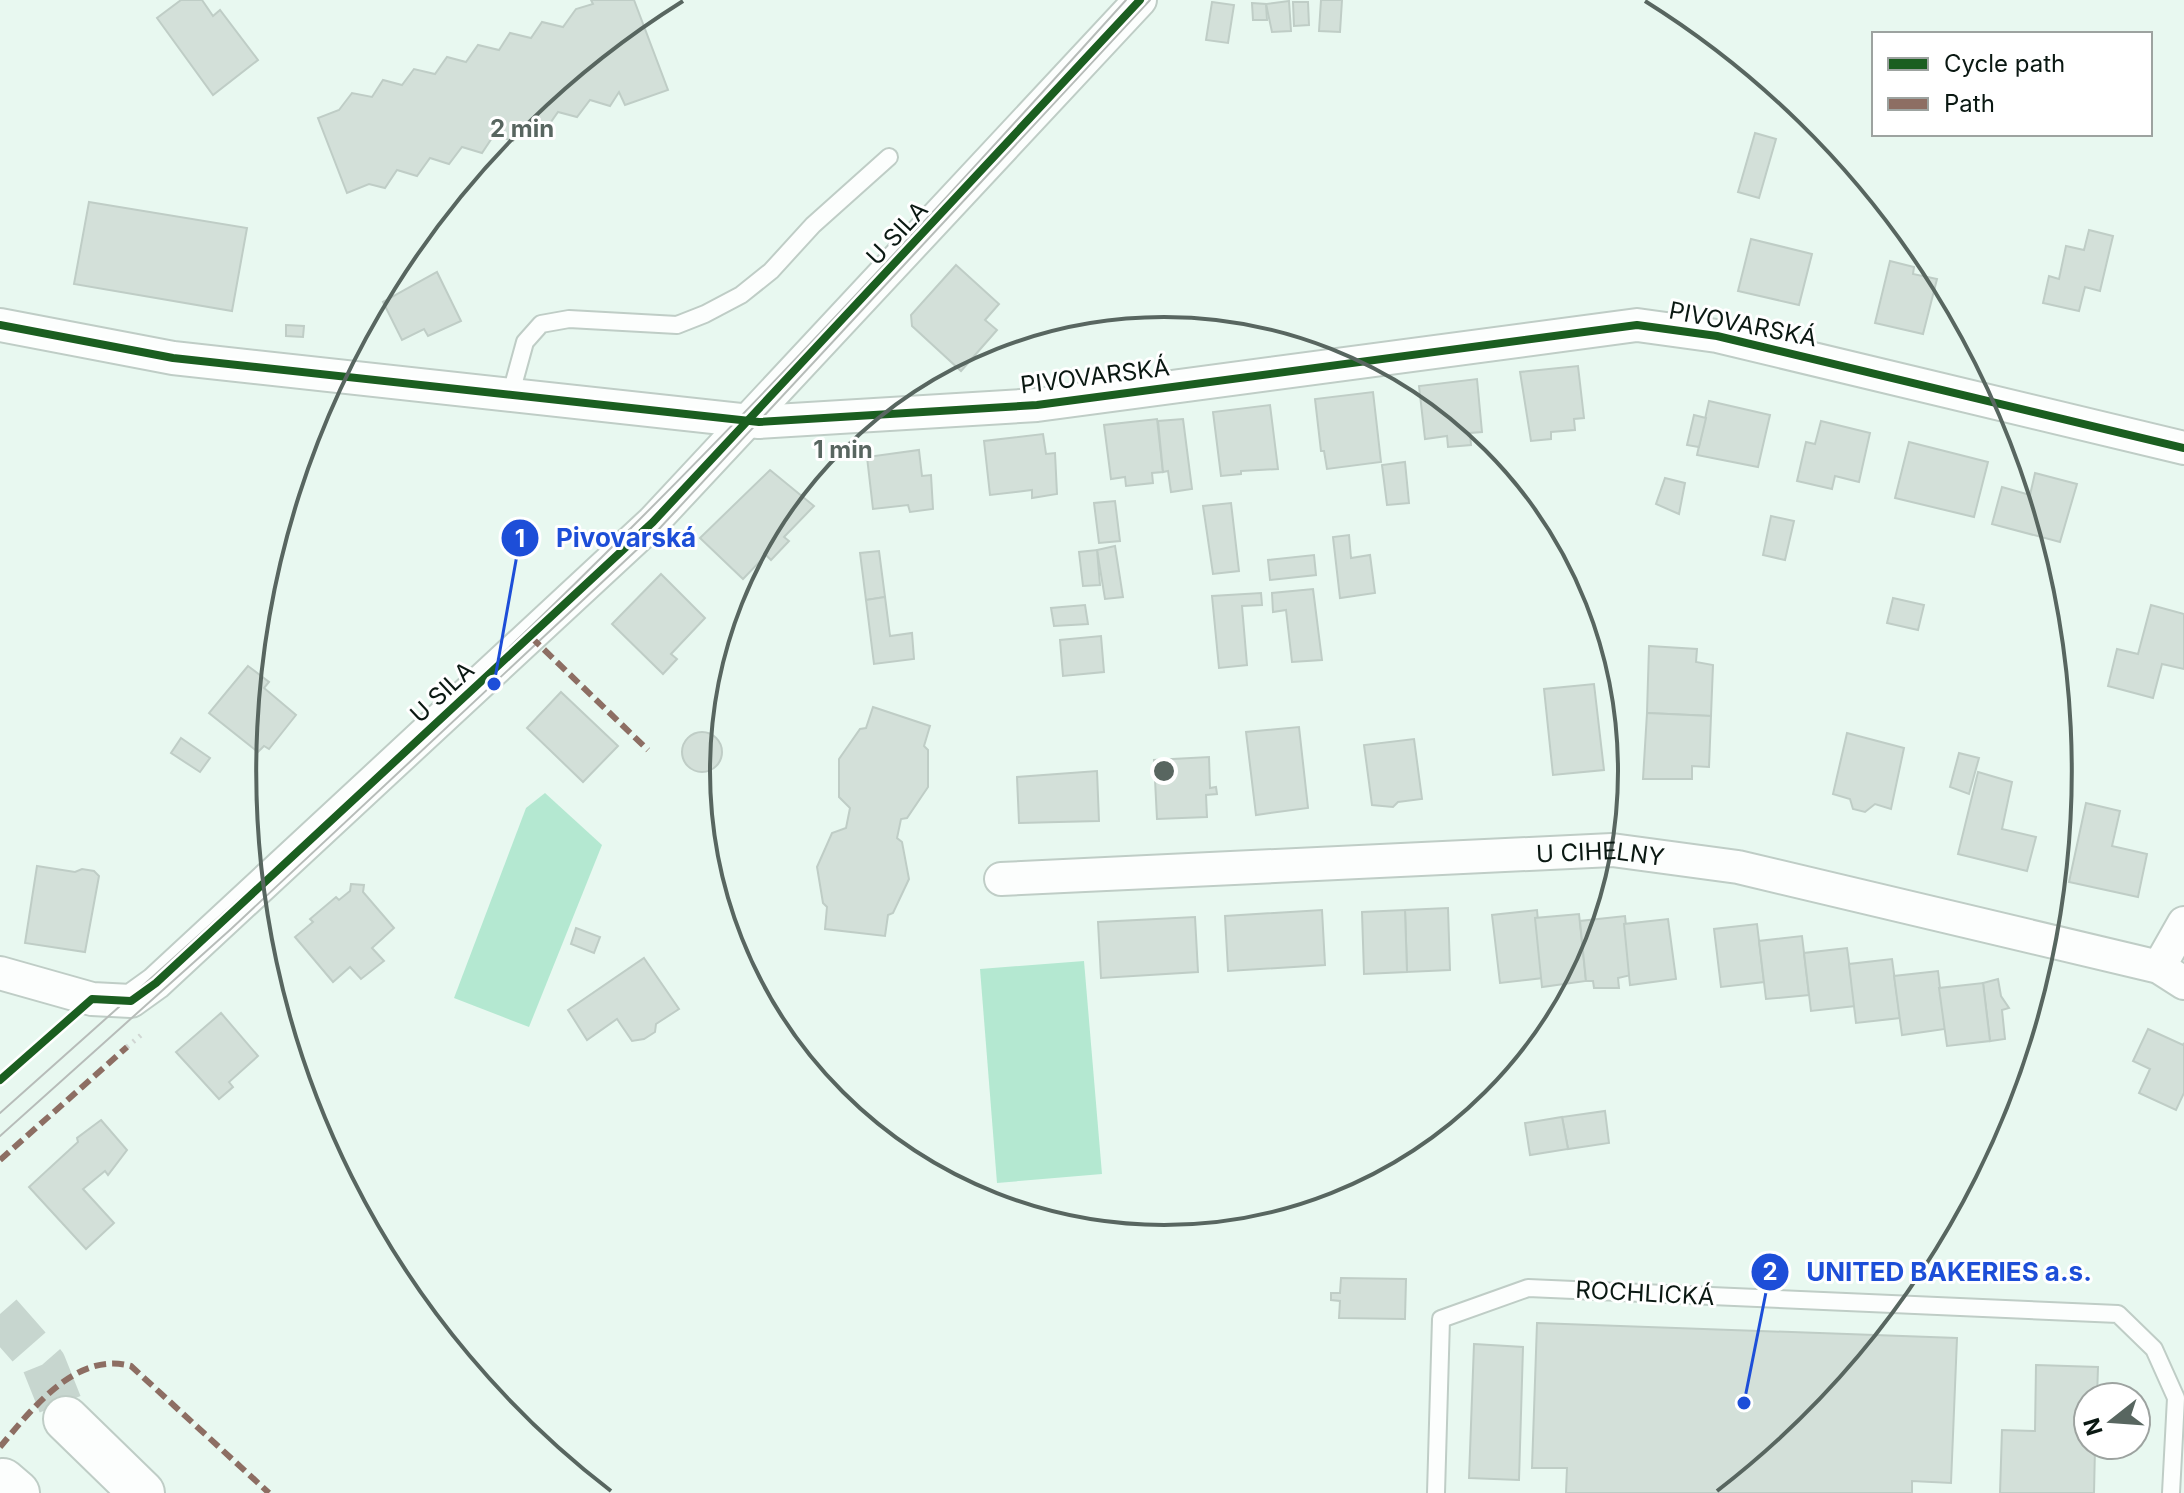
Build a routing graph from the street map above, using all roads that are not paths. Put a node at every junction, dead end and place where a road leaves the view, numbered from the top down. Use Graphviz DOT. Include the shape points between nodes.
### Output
graph roads {
  1 [pos="1140,0"];
  2 [pos="889,157"];
  3 [pos="0,325"];
  4 [pos="511,393"];
  5 [pos="753,419"];
  6 [pos="2184,448"];
  7 [pos="1001,879"];
  8 [pos="2184,923"];
  9 [pos="0,973"];
  10 [pos="2171,975"];
  11 [pos="66,1419"];
  12 [pos="142,1493"];
  13 [pos="1436,1493"];
  14 [pos="2171,1493"];
  1 -- 5 [label="street, U SILA"];
  2 -- 4 [label="lane" via="771,271 705,314 677,325 569,319 541,324 525,342"];
  3 -- 4 [label="street, PIVOVARSKÁ" via="173,358"];
  4 -- 5 [label="street, PIVOVARSKÁ"];
  5 -- 6 [label="street, PIVOVARSKÁ" via="1037,405 1637,325 1717,336"];
  5 -- 9 [label="street, U SILA" via="653,522 156,983 131,1001 92,999"];
  7 -- 10 [label="street, U CIHELNY" via="1612,850 1738,867"];
  8 -- 10 [label="street"];
  11 -- 12 [label="highway"];
  13 -- 14 [label="lane, ROCHLICKÁ" via="1441,1319 1528,1288 2118,1314 2154,1349 2176,1398"];
}
